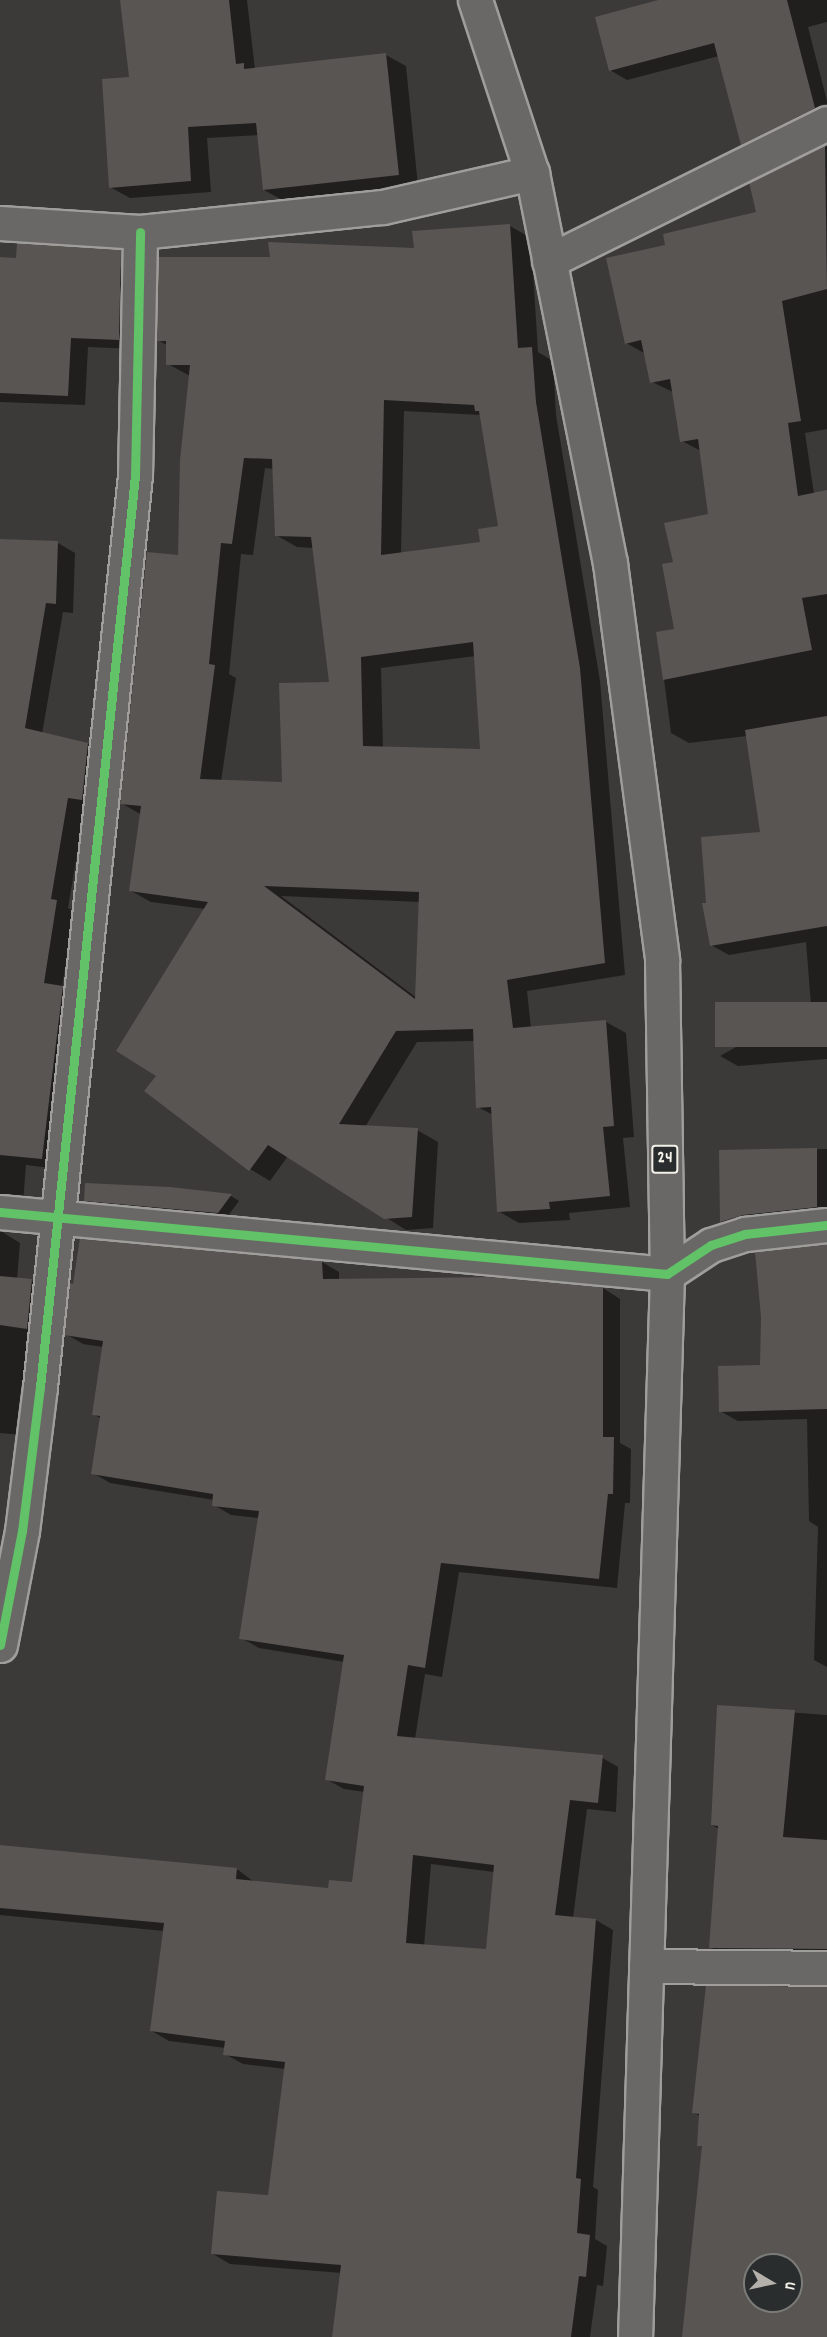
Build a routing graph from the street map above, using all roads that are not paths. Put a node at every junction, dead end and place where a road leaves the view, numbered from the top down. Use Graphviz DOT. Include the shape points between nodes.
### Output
graph roads {
  1 [pos="475,0"];
  2 [pos="827,123"];
  3 [pos="532,173"];
  4 [pos="0,223"];
  5 [pos="140,232"];
  6 [pos="549,261"];
  7 [pos="0,1212"];
  8 [pos="56,1217"];
  9 [pos="827,1225"];
  10 [pos="667,1274"];
  11 [pos="0,1645"];
  12 [pos="646,1966"];
  13 [pos="827,1968"];
  14 [pos="635,2337"];
  1 -- 3 [label="main road, 24"];
  2 -- 6 [label="main road"];
  3 -- 5 [label="main road" via="383,207"];
  3 -- 6 [label="main road, 24"];
  4 -- 5 [label="main road"];
  5 -- 8 [label="main road" via="135,476"];
  6 -- 10 [label="main road, 24" via="610,563 662,960"];
  7 -- 8 [label="main road"];
  8 -- 10 [label="main road"];
  8 -- 11 [label="main road" via="22,1531"];
  9 -- 10 [label="main road" via="744,1234 711,1245"];
  10 -- 12 [label="main road, 24"];
  12 -- 13 [label="main road"];
  12 -- 14 [label="main road, 24"];
}
